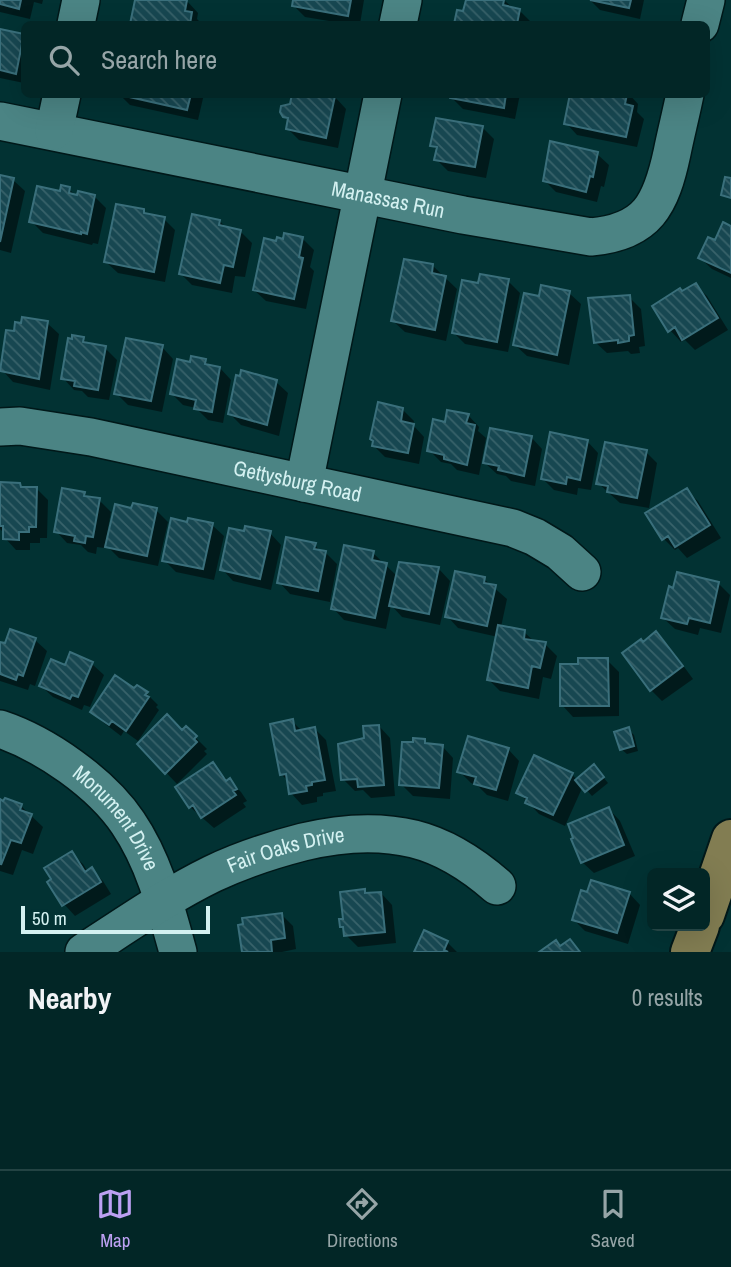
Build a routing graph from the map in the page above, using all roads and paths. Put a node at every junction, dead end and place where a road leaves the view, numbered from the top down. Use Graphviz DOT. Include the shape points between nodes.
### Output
graph roads {
  1 [pos="81,0"];
  2 [pos="403,0"];
  3 [pos="706,0"];
  4 [pos="77,21"];
  5 [pos="399,21"];
  6 [pos="701,21"];
  7 [pos="61,98"];
  8 [pos="382,98"];
  9 [pos="684,98"];
  10 [pos="0,121"];
  11 [pos="54,131"];
  12 [pos="362,194"];
  13 [pos="0,426"];
  14 [pos="304,483"];
  15 [pos="582,572"];
  16 [pos="0,729"];
  17 [pos="731,839"];
  18 [pos="497,886"];
  19 [pos="164,900"];
  20 [pos="710,900"];
  21 [pos="699,931"];
  22 [pos="84,952"];
  23 [pos="178,952"];
  24 [pos="690,952"];
  1 -- 4 [label="street"];
  2 -- 5 [label="street"];
  3 -- 6 [label="street"];
  7 -- 11 [label="street"];
  8 -- 12 [label="street"];
  9 -- 12 [label="street, Manassas Run" via="659,199 646,216 608,236 591,237"];
  10 -- 11 [label="street, Manassas Run"];
  11 -- 12 [label="street, Manassas Run"];
  12 -- 14 [label="street"];
  13 -- 14 [label="street, Gettysburg Road" via="91,437"];
  14 -- 15 [label="street, Gettysburg Road" via="513,528 560,552"];
  16 -- 19 [label="street, Monument Drive" via="69,765 100,791 127,821"];
  17 -- 20 [label="main road"];
  18 -- 19 [label="street, Fair Oaks Drive" via="447,851 415,839 361,832 274,850 214,873"];
  19 -- 22 [label="street, Fair Oaks Drive"];
  19 -- 23 [label="street, Monument Drive"];
  21 -- 24 [label="main road"];
}
